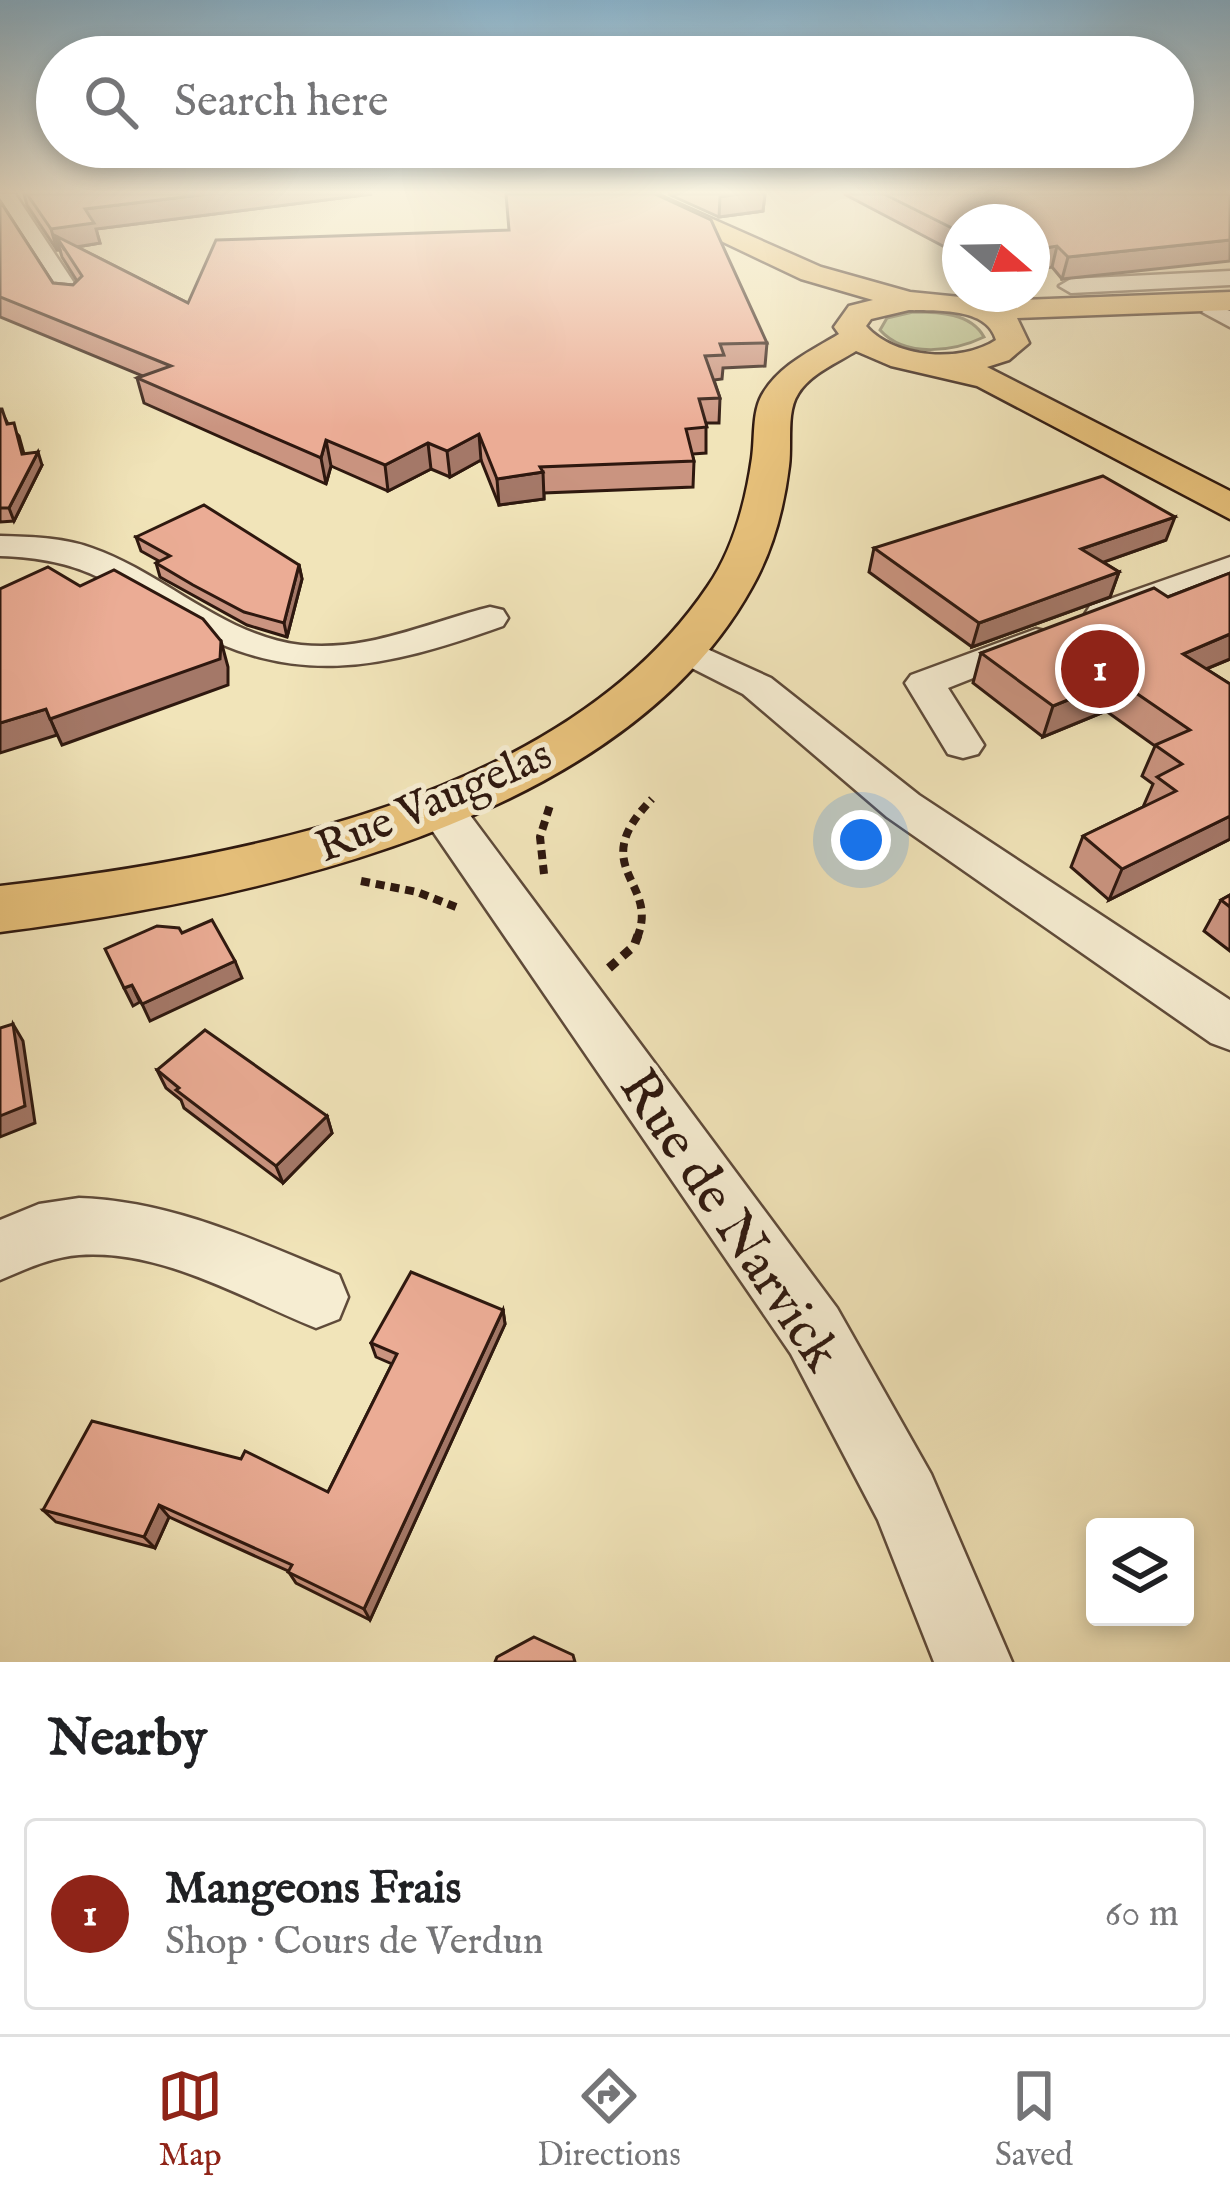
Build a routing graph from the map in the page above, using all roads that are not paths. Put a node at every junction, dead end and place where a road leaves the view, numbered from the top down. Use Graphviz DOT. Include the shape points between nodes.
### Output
graph roads {
  1 [pos="54,272"];
  2 [pos="808,272"];
  3 [pos="811,273"];
  4 [pos="1230,278"];
  5 [pos="1071,286"];
  6 [pos="72,298"];
  7 [pos="909,301"];
  8 [pos="942,304"];
  9 [pos="1050,310"];
  10 [pos="1226,311"];
  11 [pos="979,312"];
  12 [pos="858,325"];
  13 [pos="1009,347"];
  14 [pos="925,361"];
  15 [pos="773,444"];
  16 [pos="1230,481"];
  17 [pos="1230,508"];
  18 [pos="0,546"];
  19 [pos="1230,567"];
  20 [pos="490,617"];
  21 [pos="638,688"];
  22 [pos="963,745"];
  23 [pos="439,806"];
  24 [pos="0,909"];
  25 [pos="1230,1028"];
  26 [pos="0,1250"];
  27 [pos="316,1298"];
  28 [pos="973,1662"];
  1 -- 6 [label="street"];
  2 -- 3 [label="main road"];
  3 -- 7 [label="main road"];
  3 -- 12 [label="main road"];
  4 -- 5 [label="street"];
  7 -- 8 [label="main road"];
  7 -- 12 [label="main road"];
  9 -- 10 [label="main road"];
  10 -- 13 [label="main road, Rue Vaugelas" via="1051,327"];
  11 -- 13 [label="main road" via="1005,323 1013,333"];
  12 -- 14 [label="main road" via="888,355"];
  12 -- 15 [label="main road, Rue Vaugelas" via="781,391 772,410"];
  13 -- 14 [label="main road, Rue Vaugelas" via="987,359"];
  13 -- 16 [label="main road" via="1021,374"];
  14 -- 15 [label="main road, Rue Vaugelas" via="860,368 826,382"];
  14 -- 17 [label="main road" via="989,379"];
  15 -- 21 [label="main road, Rue Vaugelas" via="743,561 715,612"];
  18 -- 20 [label="street" via="82,556 235,638 298,656 373,653"];
  19 -- 22 [label="street" via="925,683"];
  21 -- 23 [label="main road, Rue Vaugelas" via="545,756"];
  21 -- 25 [label="street" via="757,686 903,806"];
  23 -- 24 [label="main road, Rue Vaugelas" via="313,853 196,881"];
  23 -- 28 [label="street, Rue de Narvick" via="814,1331 906,1498"];
  26 -- 27 [label="street" via="28,1234 82,1223 139,1228"];
}
